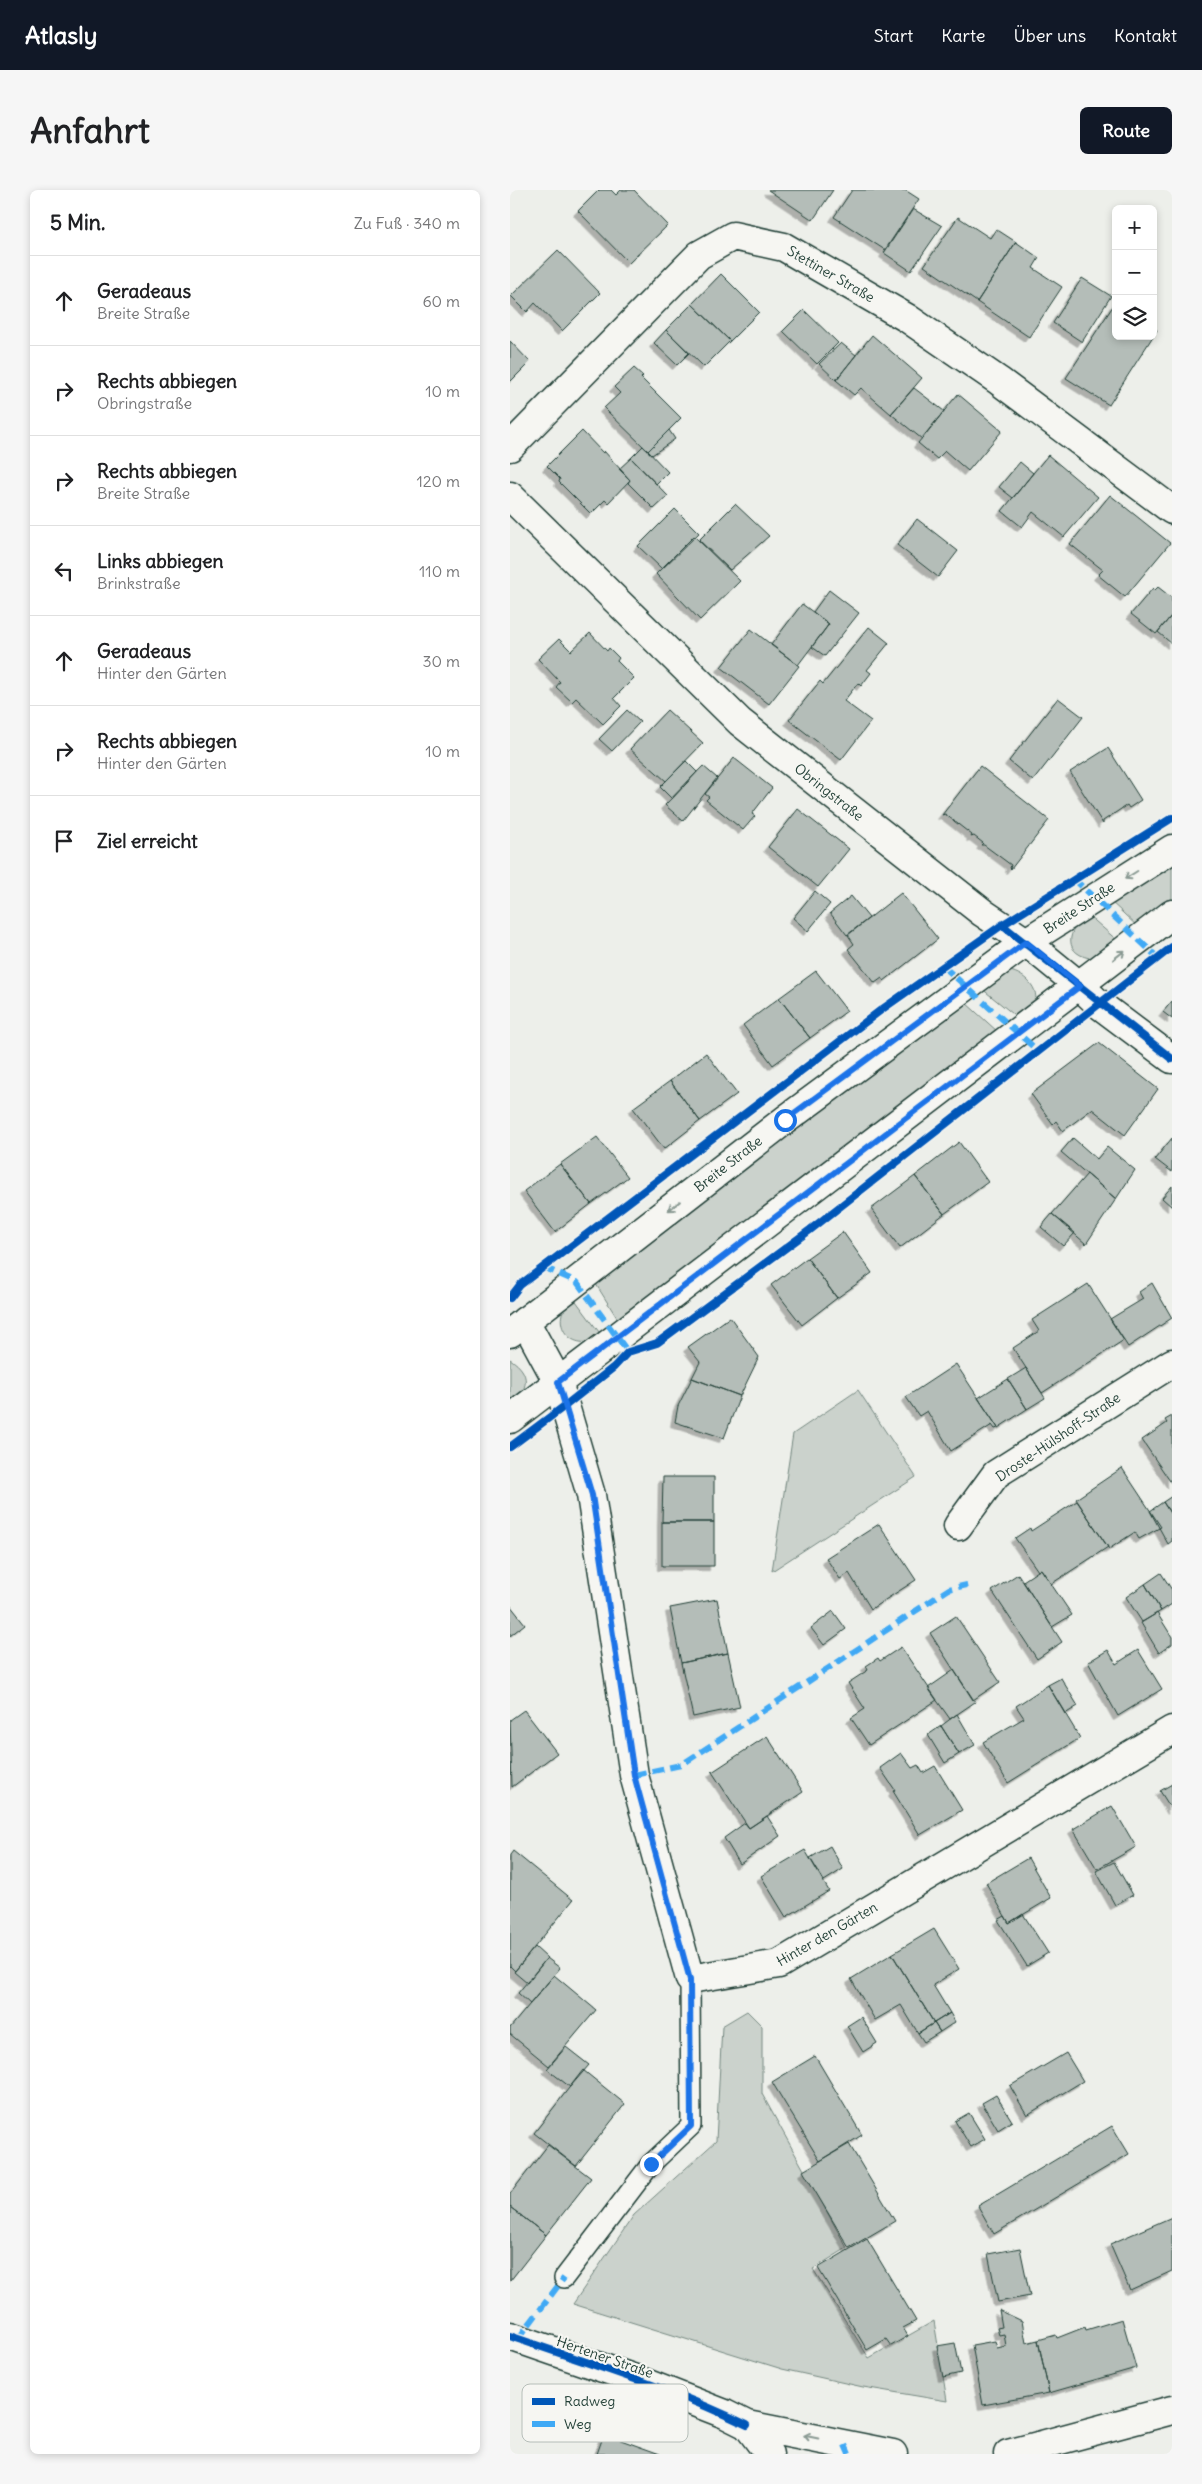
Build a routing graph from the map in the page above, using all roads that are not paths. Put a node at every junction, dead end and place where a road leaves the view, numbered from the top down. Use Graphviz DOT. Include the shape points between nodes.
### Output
graph roads {
  1 [pos="510,447"];
  2 [pos="510,496"];
  3 [pos="1172,510"];
  4 [pos="1172,849"];
  5 [pos="1172,914"];
  6 [pos="1026,942"];
  7 [pos="1080,986"];
  8 [pos="1172,1060"];
  9 [pos="518,1327"];
  10 [pos="1172,1363"];
  11 [pos="558,1382"];
  12 [pos="510,1419"];
  13 [pos="958,1526"];
  14 [pos="1172,1730"];
  15 [pos="690,1980"];
  16 [pos="564,2278"];
  17 [pos="510,2336"];
  18 [pos="648,2384"];
  19 [pos="688,2400"];
  20 [pos="1172,2410"];
  21 [pos="747,2425"];
  22 [pos="769,2454"];
  23 [pos="893,2454"];
  24 [pos="1008,2454"];
  1 -- 3 [label="street, Stettiner Straße" via="699,255 733,236 784,247 907,318 999,381"];
  2 -- 6 [label="street, Obringstraße" via="740,722 983,913"];
  4 -- 6 [label="street, Breite Straße, one-way"];
  7 -- 5 [label="street, one-way"];
  6 -- 7 [label="street, Obringstraße"];
  6 -- 9 [label="street, Breite Straße, one-way" via="785,1120"];
  7 -- 8 [label="street, Obringstraße"];
  7 -- 11 [label="street"];
  9 -- 11 [label="street"];
  10 -- 13 [label="street, Droste-Hülshoff-Straße" via="996,1474"];
  11 -- 12 [label="street"];
  11 -- 15 [label="street" via="592,1495 634,1775"];
  14 -- 15 [label="street, Hinter den Gärten" via="779,1964"];
  15 -- 16 [label="lane" via="691,2126 651,2164"];
  17 -- 18 [label="street, Hertener Straße"];
  19 -- 21 [label="street, Hertener Straße"];
  20 -- 24 [label="street"];
  21 -- 22 [label="street, Hertener Straße"];
  23 -- 21 [label="street, Hertener Straße, one-way"];
}
